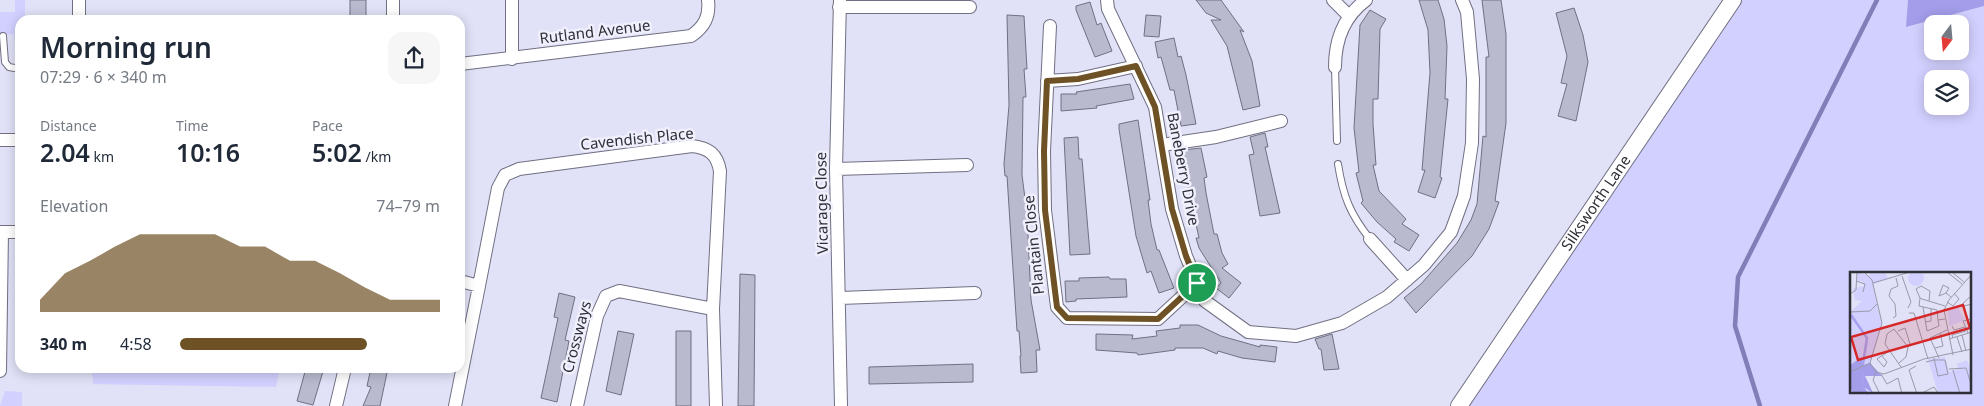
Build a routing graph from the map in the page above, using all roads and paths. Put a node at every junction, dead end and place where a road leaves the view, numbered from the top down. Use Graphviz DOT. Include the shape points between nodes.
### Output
graph roads {
  1 [pos="79,0"];
  2 [pos="393,0"];
  3 [pos="512,0"];
  4 [pos="708,0"];
  5 [pos="1107,0"];
  6 [pos="1333,0"];
  7 [pos="1366,0"];
  8 [pos="1462,0"];
  9 [pos="1733,0"];
  10 [pos="840,3"];
  11 [pos="909,4"];
  12 [pos="970,7"];
  13 [pos="79,15"];
  14 [pos="393,15"];
  15 [pos="1349,16"];
  16 [pos="1050,26"];
  17 [pos="3,36"];
  18 [pos="512,59"];
  19 [pos="465,64"];
  20 [pos="1136,66"];
  21 [pos="1335,67"];
  22 [pos="15,69"];
  23 [pos="1047,81"];
  24 [pos="1281,121"];
  25 [pos="0,140"];
  26 [pos="15,140"];
  27 [pos="1337,141"];
  28 [pos="1162,145"];
  29 [pos="1338,164"];
  30 [pos="967,165"];
  31 [pos="836,169"];
  32 [pos="1,232"];
  33 [pos="15,232"];
  34 [pos="1370,239"];
  35 [pos="1407,280"];
  36 [pos="465,282"];
  37 [pos="1197,283"];
  38 [pos="479,286"];
  39 [pos="976,293"];
  40 [pos="840,298"];
  41 [pos="713,308"];
  42 [pos="465,359"];
  43 [pos="0,371"];
  44 [pos="344,373"];
  45 [pos="462,373"];
  46 [pos="336,406"];
  47 [pos="456,406"];
  48 [pos="577,406"];
  49 [pos="716,406"];
  50 [pos="841,406"];
  51 [pos="1459,406"];
  1 -- 13 [label="street"];
  2 -- 14 [label="street"];
  3 -- 18 [label="street"];
  4 -- 18 [label="street, Rutland Avenue" via="707,18 702,29 691,36"];
  5 -- 20 [label="street, Baneberry Drive" via="1108,9"];
  6 -- 15 [label="street"];
  7 -- 15 [label="street"];
  8 -- 35 [label="street, Baneberry Drive" via="1467,12 1474,80 1472,143 1464,196 1451,232"];
  9 -- 51 [label="street, Silksworth Lane"];
  10 -- 11 [label="street"];
  10 -- 31 [label="street, Vicarage Close"];
  11 -- 12 [label="street"];
  15 -- 21 [label="street" via="1342,26 1335,51"];
  16 -- 23 [label="street, Plantain Close"];
  17 -- 22 [label="lane" via="5,62 9,68"];
  18 -- 19 [label="street, Rutland Avenue"];
  20 -- 23 [label="street" via="1078,79"];
  20 -- 28 [label="street, Baneberry Drive" via="1155,107"];
  21 -- 27 [label="lane"];
  23 -- 37 [label="street, Plantain Close" via="1045,210 1057,307 1067,318 1158,319"];
  24 -- 28 [label="street" via="1216,137"];
  25 -- 26 [label="street"];
  28 -- 37 [label="street, Baneberry Drive" via="1172,209"];
  29 -- 34 [label="lane" via="1343,193 1355,220"];
  30 -- 31 [label="street"];
  31 -- 40 [label="street, Vicarage Close"];
  32 -- 33 [label="street"];
  32 -- 43 [label="street"];
  34 -- 35 [label="street"];
  35 -- 37 [label="street, Baneberry Drive" via="1387,297 1342,323 1296,336 1248,332 1205,302"];
  36 -- 38 [label="street"];
  38 -- 41 [label="street, Cavendish Place" via="498,188 505,176 519,169 692,146 713,152 720,171"];
  38 -- 42 [label="street"];
  39 -- 40 [label="street"];
  40 -- 50 [label="street, Vicarage Close"];
  41 -- 48 [label="street, Crossways" via="619,291 606,296 597,316"];
  41 -- 49 [label="street, Cavendish Place"];
  44 -- 46 [label="street"];
  45 -- 47 [label="street"];
}
